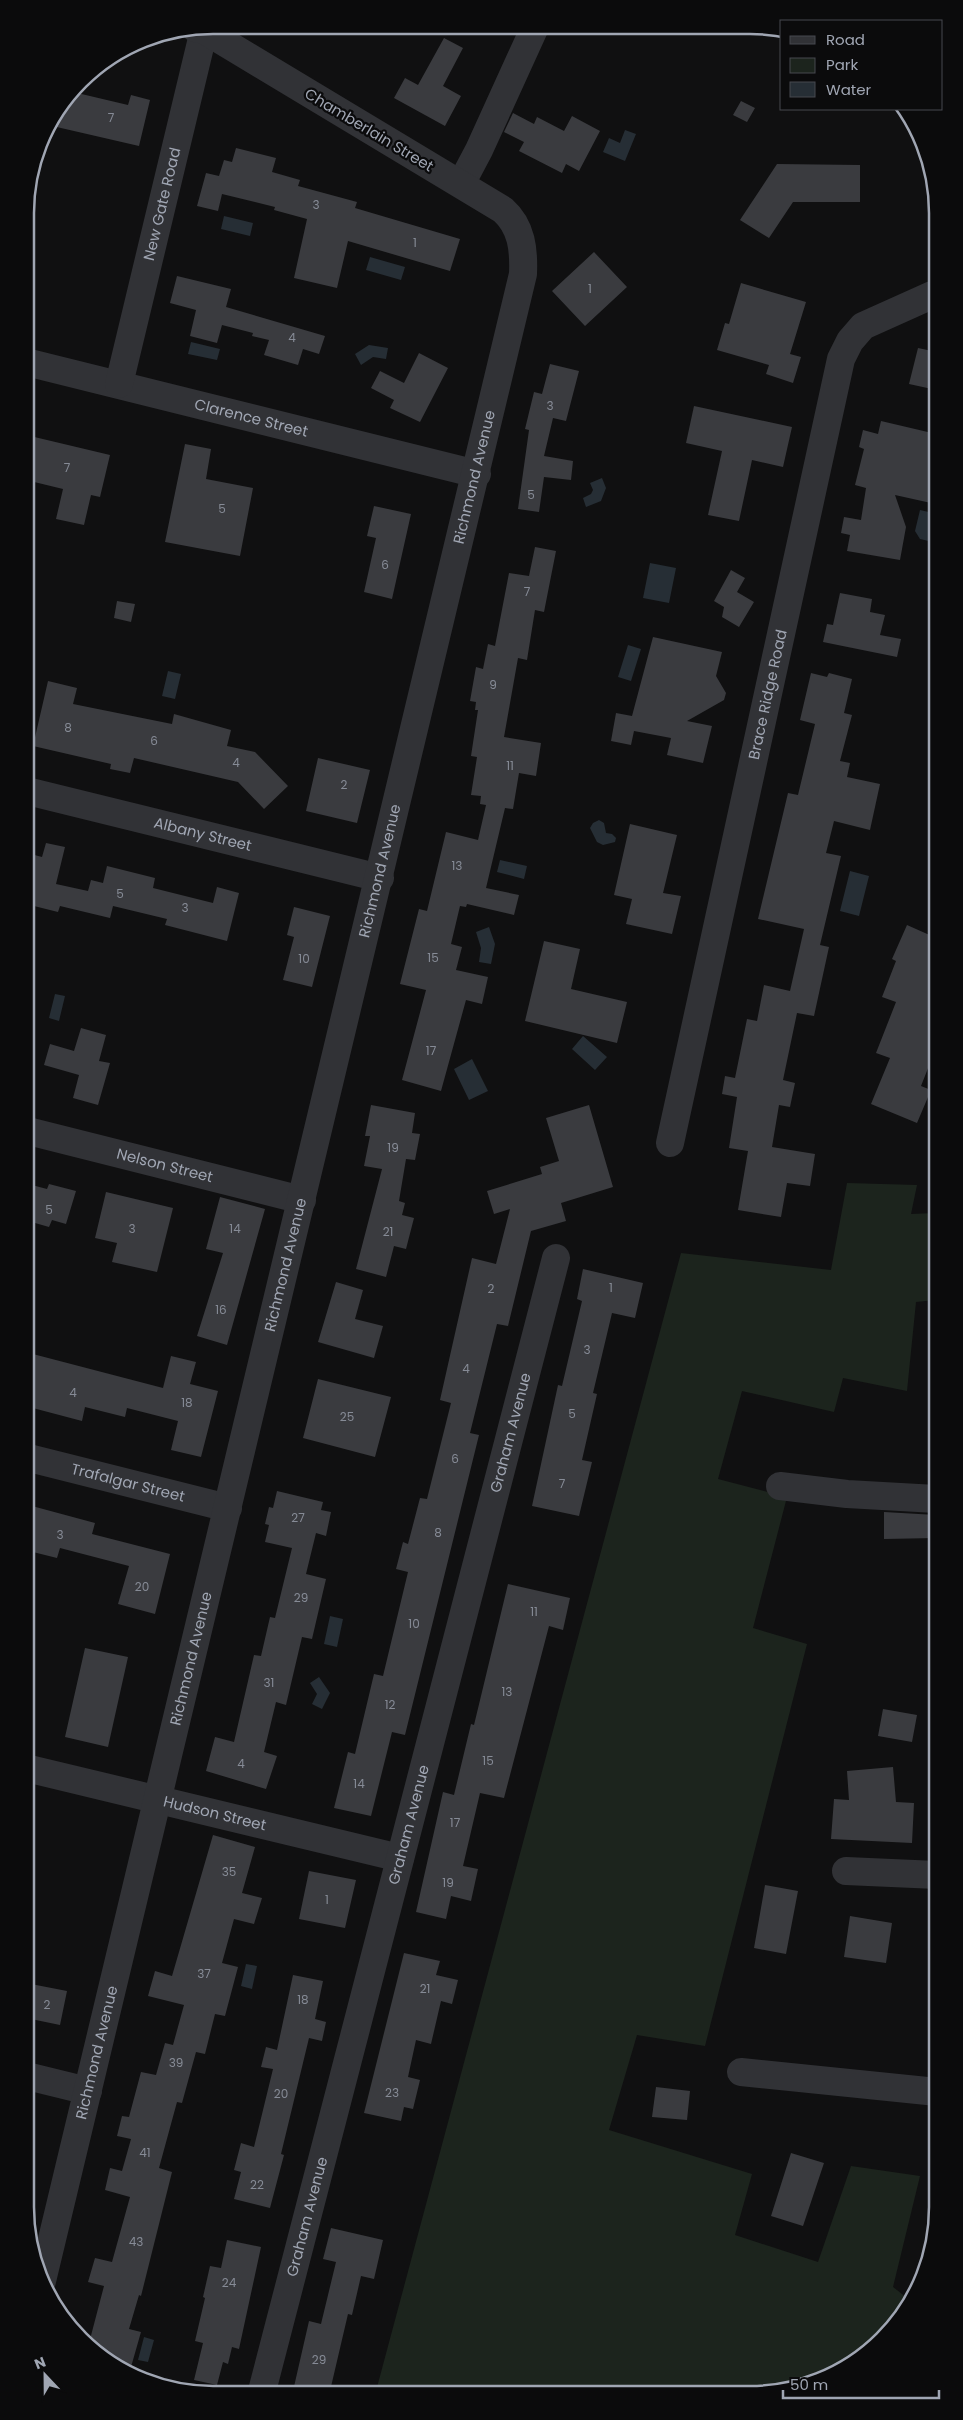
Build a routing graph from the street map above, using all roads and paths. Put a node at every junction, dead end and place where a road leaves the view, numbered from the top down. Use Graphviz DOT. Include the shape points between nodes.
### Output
graph roads {
  1 [pos="201,34"];
  2 [pos="212,34"];
  3 [pos="532,34"];
  4 [pos="461,184"];
  5 [pos="523,249"];
  6 [pos="929,296"];
  7 [pos="34,364"];
  8 [pos="119,384"];
  9 [pos="477,474"];
  10 [pos="34,793"];
  11 [pos="380,878"];
  12 [pos="34,1133"];
  13 [pos="670,1143"];
  14 [pos="302,1200"];
  15 [pos="556,1258"];
  16 [pos="34,1459"];
  17 [pos="780,1486"];
  18 [pos="929,1498"];
  19 [pos="228,1508"];
  20 [pos="34,1769"];
  21 [pos="158,1799"];
  22 [pos="400,1858"];
  23 [pos="846,1871"];
  24 [pos="929,1875"];
  25 [pos="741,2072"];
  26 [pos="34,2078"];
  27 [pos="88,2091"];
  28 [pos="929,2091"];
  29 [pos="45,2270"];
  30 [pos="263,2386"];
  1 -- 8 [label="street, New Gate Road"];
  2 -- 4 [label="street, Chamberlain Street"];
  3 -- 4 [label="street"];
  4 -- 5 [label="street, Chamberlain Street" via="509,215 518,230"];
  5 -- 9 [label="street, Richmond Avenue" via="520,292"];
  6 -- 13 [label="street, Brace Ridge Road" via="863,326 841,359"];
  7 -- 8 [label="street, Clarence Street"];
  8 -- 9 [label="street, Clarence Street"];
  9 -- 11 [label="street, Richmond Avenue"];
  10 -- 11 [label="street, Albany Street"];
  11 -- 14 [label="street, Richmond Avenue"];
  12 -- 14 [label="street, Nelson Street"];
  14 -- 19 [label="street, Richmond Avenue"];
  15 -- 22 [label="street, Graham Avenue"];
  16 -- 19 [label="street, Trafalgar Street"];
  17 -- 18 [label="street" via="847,1494"];
  19 -- 21 [label="street, Richmond Avenue"];
  20 -- 21 [label="street, Hudson Street"];
  21 -- 22 [label="street, Hudson Street"];
  21 -- 27 [label="street, Richmond Avenue"];
  22 -- 30 [label="street, Graham Avenue"];
  23 -- 24 [label="street"];
  25 -- 28 [label="street"];
  26 -- 27 [label="street"];
  27 -- 29 [label="street, Richmond Avenue"];
}
